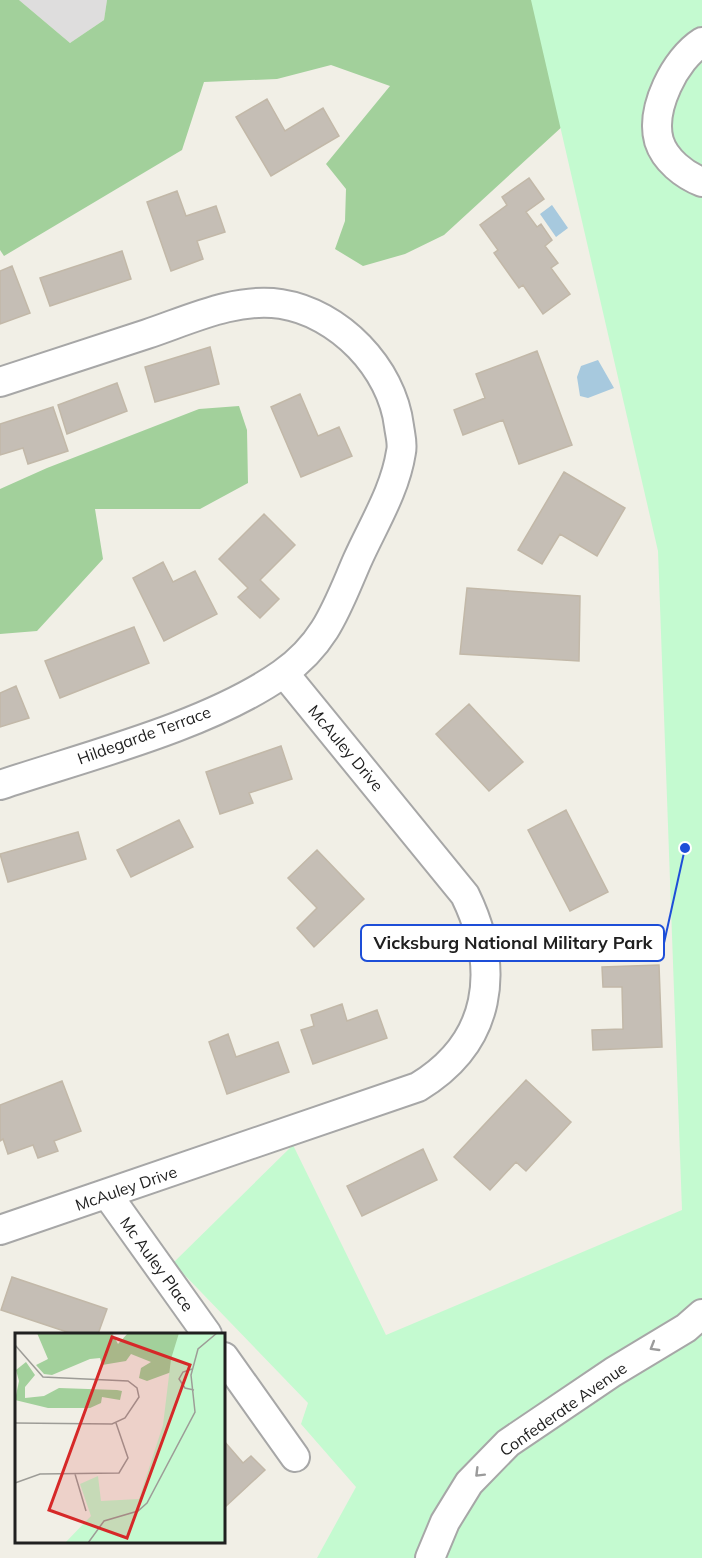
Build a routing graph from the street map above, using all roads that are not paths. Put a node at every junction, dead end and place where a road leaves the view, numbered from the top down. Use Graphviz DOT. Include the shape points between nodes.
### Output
graph roads {
  1 [pos="702,42"];
  2 [pos="702,182"];
  3 [pos="0,382"];
  4 [pos="284,673"];
  5 [pos="0,785"];
  6 [pos="107,1194"];
  7 [pos="0,1230"];
  8 [pos="702,1314"];
  9 [pos="206,1333"];
  10 [pos="225,1358"];
  11 [pos="295,1457"];
  12 [pos="430,1558"];
  1 -- 2 [label="street" via="670,76 657,129 660,143 674,165"];
  3 -- 4 [label="street" via="218,310 257,301 306,310 326,320 360,348 386,384 398,416 402,450 392,489 337,611 315,643"];
  4 -- 5 [label="street, Hildegarde Terrace" via="206,714"];
  4 -- 6 [label="street, McAuley Drive" via="465,896 476,918 486,964 486,996 479,1018 440,1074 418,1087"];
  6 -- 7 [label="street, McAuley Drive"];
  6 -- 9 [label="street, Mc Auley Place"];
  8 -- 12 [label="street, Confederate Avenue, one-way" via="508,1443 469,1483 445,1522"];
  10 -- 11 [label="street"];
}
